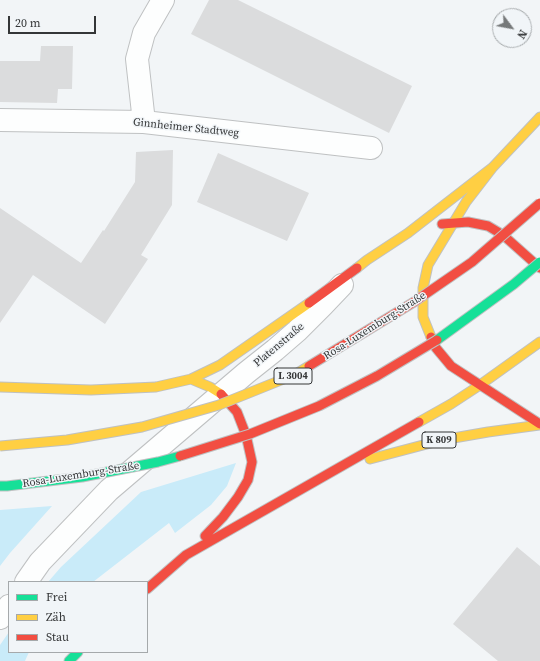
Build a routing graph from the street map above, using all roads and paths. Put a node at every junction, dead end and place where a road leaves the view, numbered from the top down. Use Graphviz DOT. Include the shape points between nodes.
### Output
graph roads {
  1 [pos="163,0"];
  2 [pos="540,117"];
  3 [pos="0,120"];
  4 [pos="144,122"];
  5 [pos="371,148"];
  6 [pos="493,167"];
  7 [pos="540,203"];
  8 [pos="452,223"];
  9 [pos="408,233"];
  10 [pos="540,262"];
  11 [pos="357,268"];
  12 [pos="540,268"];
  13 [pos="540,342"];
  14 [pos="191,379"];
  15 [pos="480,385"];
  16 [pos="0,387"];
  17 [pos="221,394"];
  18 [pos="540,425"];
  19 [pos="0,446"];
  20 [pos="340,467"];
  21 [pos="0,486"];
  22 [pos="186,555"];
  23 [pos="27,581"];
  24 [pos="148,587"];
  25 [pos="8,607"];
  26 [pos="0,618"];
  27 [pos="77,653"];
  28 [pos="69,661"];
  1 -- 4 [label="street" via="144,33 137,59"];
  2 -- 6 [label="main road, Platenstraße / K 809"];
  3 -- 4 [label="street, Ginnheimer Stadtweg"];
  4 -- 5 [label="street, Ginnheimer Stadtweg"];
  6 -- 8 [label="main road, K 809"];
  6 -- 9 [label="main road, Platenstraße"];
  7 -- 19 [label="main road, Rosa-Luxemburg-Straße / L 3004, bridge" via="472,262 414,302 296,374 219,405 142,427 66,440"];
  8 -- 9 [label="main road" via="427,226"];
  8 -- 12 [label="main road" via="468,222 488,226 503,235"];
  8 -- 15 [label="main road, K 809" via="428,265 423,288 423,317 436,348 451,366"];
  9 -- 11 [label="main road, Platenstraße"];
  10 -- 21 [label="main road, Rosa-Luxemburg-Straße, bridge" via="439,339 377,376 319,406 250,434 158,462 75,478"];
  11 -- 14 [label="main road" via="220,365"];
  11 -- 17 [label="street, Platenstraße" via="297,331"];
  13 -- 15 [label="main road"];
  14 -- 16 [label="main road" via="156,387 98,390"];
  14 -- 17 [label="main road"];
  15 -- 18 [label="main road, K 809"];
  15 -- 20 [label="main road"];
  17 -- 22 [label="main road" via="237,412 252,462 248,480 238,497 223,517"];
  17 -- 23 [label="street, Platenstraße" via="109,490 40,562"];
  18 -- 20 [label="main road, K 809" via="442,440"];
  20 -- 22 [label="main road"];
  22 -- 24 [label="main road"];
  25 -- 26 [label="street"];
  27 -- 28 [label="main road"];
}
